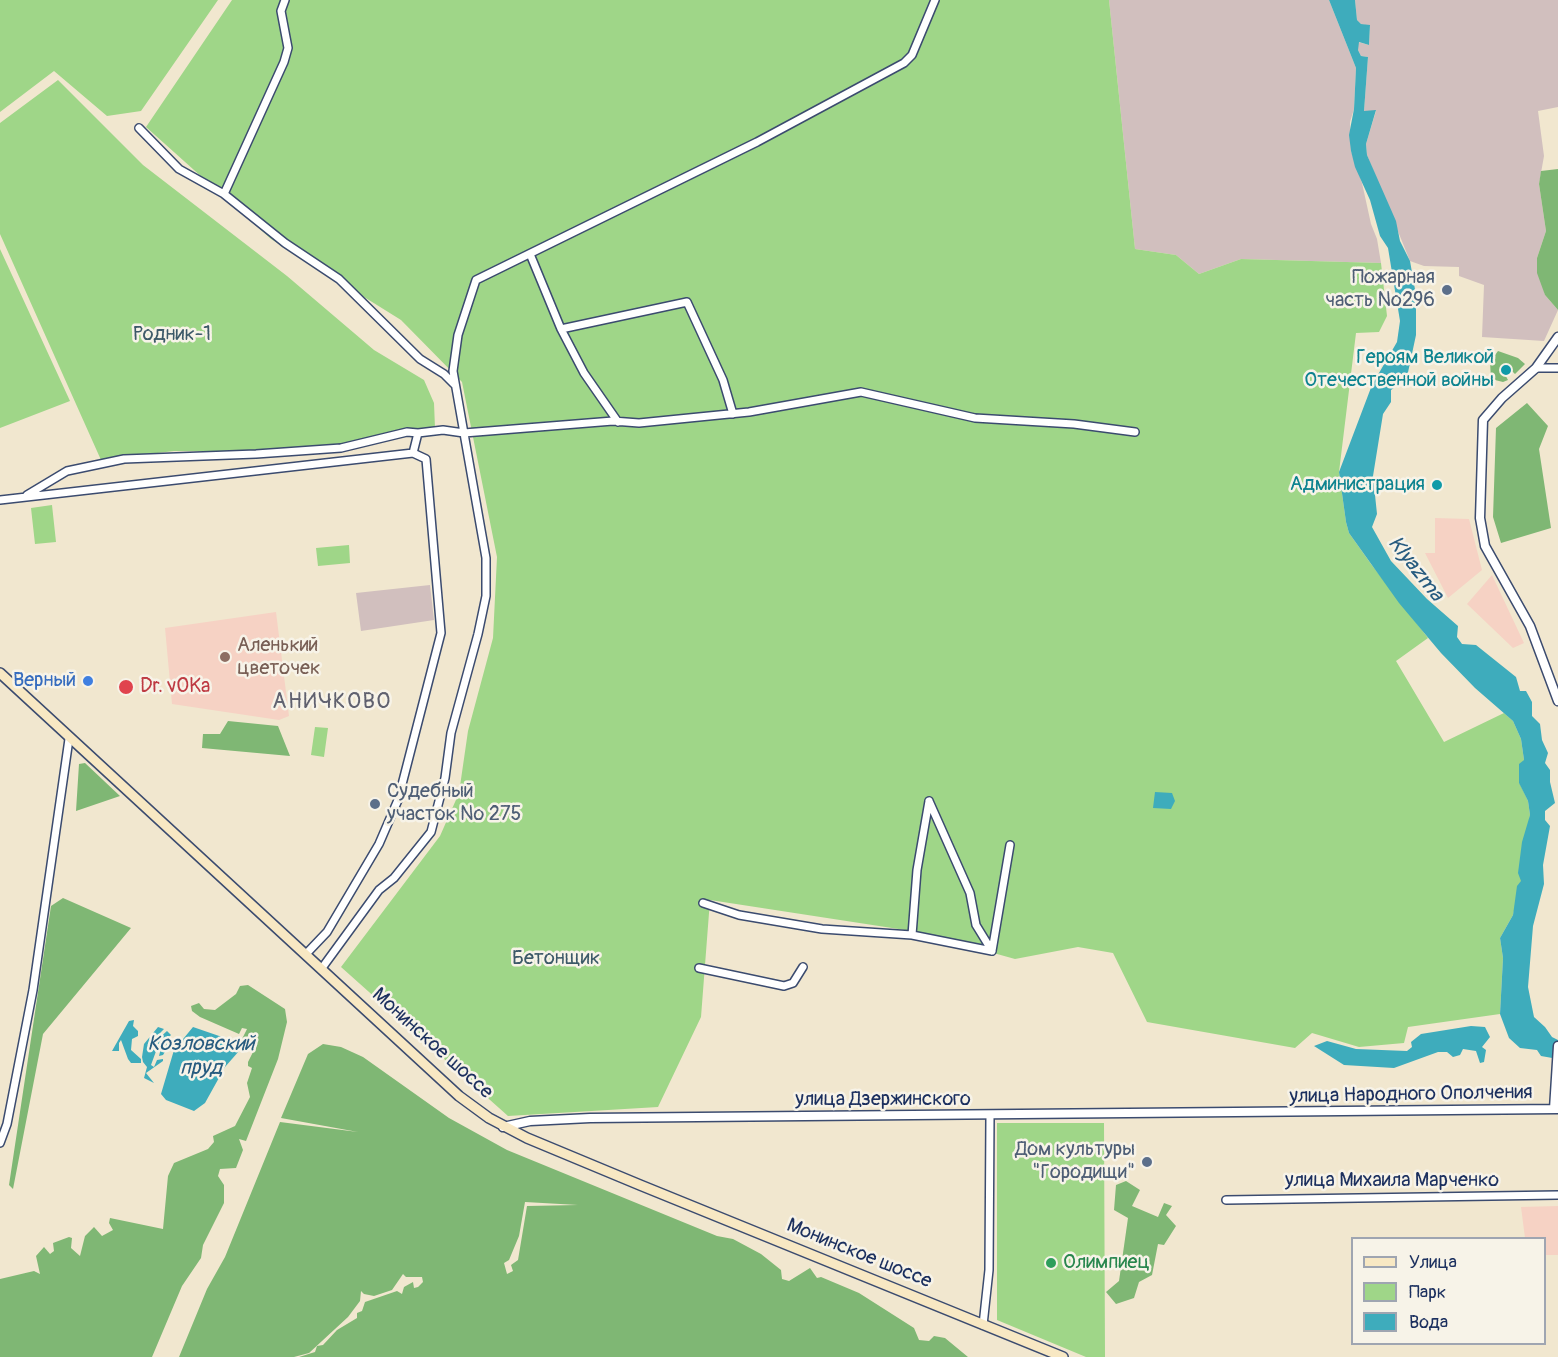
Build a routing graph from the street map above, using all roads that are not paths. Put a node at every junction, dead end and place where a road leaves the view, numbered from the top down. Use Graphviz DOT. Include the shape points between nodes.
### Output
graph roads {
  1 [pos="285,0"];
  2 [pos="935,0"];
  3 [pos="139,128"];
  4 [pos="224,194"];
  5 [pos="530,254"];
  6 [pos="561,329"];
  7 [pos="1558,338"];
  8 [pos="1536,368"];
  9 [pos="1558,368"];
  10 [pos="454,384"];
  11 [pos="733,414"];
  12 [pos="618,422"];
  13 [pos="1135,432"];
  14 [pos="418,433"];
  15 [pos="464,434"];
  16 [pos="413,453"];
  17 [pos="25,496"];
  18 [pos="0,500"];
  19 [pos="0,673"];
  20 [pos="1558,701"];
  21 [pos="69,739"];
  22 [pos="1010,845"];
  23 [pos="703,903"];
  24 [pos="912,935"];
  25 [pos="992,951"];
  26 [pos="306,954"];
  27 [pos="803,967"];
  28 [pos="322,968"];
  29 [pos="699,968"];
  30 [pos="1558,1046"];
  31 [pos="1556,1109"];
  32 [pos="1264,1113"];
  33 [pos="990,1116"];
  34 [pos="541,1120"];
  35 [pos="503,1126"];
  36 [pos="527,1138"];
  37 [pos="0,1143"];
  38 [pos="1558,1195"];
  39 [pos="1226,1200"];
  40 [pos="983,1325"];
  41 [pos="1063,1357"];
  1 -- 4 [label="street" via="281,11 288,48 284,62"];
  2 -- 5 [label="street" via="912,55 904,63 757,142"];
  3 -- 4 [label="street" via="179,169"];
  4 -- 10 [label="street" via="285,243 339,279 420,358"];
  5 -- 6 [label="street"];
  5 -- 10 [label="street" via="477,280 458,335"];
  6 -- 11 [label="street" via="687,302 723,380"];
  6 -- 12 [label="street" via="584,373"];
  7 -- 8 [label="street"];
  8 -- 9 [label="street"];
  8 -- 20 [label="street" via="1483,420 1480,518 1485,546 1530,626"];
  10 -- 15 [label="street"];
  11 -- 12 [label="street"];
  11 -- 13 [label="street" via="861,392 975,418"];
  12 -- 15 [label="street"];
  14 -- 15 [label="street" via="443,430"];
  14 -- 16 [label="street"];
  14 -- 17 [label="street" via="330,448 124,459 68,471"];
  15 -- 28 [label="street" via="486,558 486,596 451,733 433,824 423,844 379,890"];
  16 -- 17 [label="street"];
  16 -- 26 [label="street" via="426,459 441,633 398,800 379,844 327,932"];
  17 -- 18 [label="street"];
  19 -- 21 [label="main road, Монинское шоссе"];
  21 -- 26 [label="main road, Монинское шоссе"];
  21 -- 37 [label="street" via="33,990"];
  22 -- 25 [label="street"];
  23 -- 24 [label="street" via="739,915 822,929"];
  24 -- 25 [label="street"];
  24 -- 25 [label="street" via="917,870 929,801 970,893 976,925"];
  26 -- 28 [label="main road, Монинское шоссе"];
  27 -- 29 [label="street" via="793,983 784,986"];
  28 -- 35 [label="main road, Монинское шоссе" via="459,1096"];
  30 -- 31 [label="street"];
  31 -- 32 [label="street, улица Народного Ополчения"];
  32 -- 33 [label="street, улица Дзержинского"];
  33 -- 34 [label="street, улица Дзержинского"];
  33 -- 40 [label="street" via="989,1270"];
  34 -- 35 [label="street, улица Дзержинского"];
  34 -- 36 [label="street" via="528,1126"];
  35 -- 36 [label="main road, Монинское шоссе"];
  36 -- 40 [label="main road, Монинское шоссе"];
  38 -- 39 [label="street, улица Михаила Марченко"];
  40 -- 41 [label="main road, Монинское шоссе"];
}
